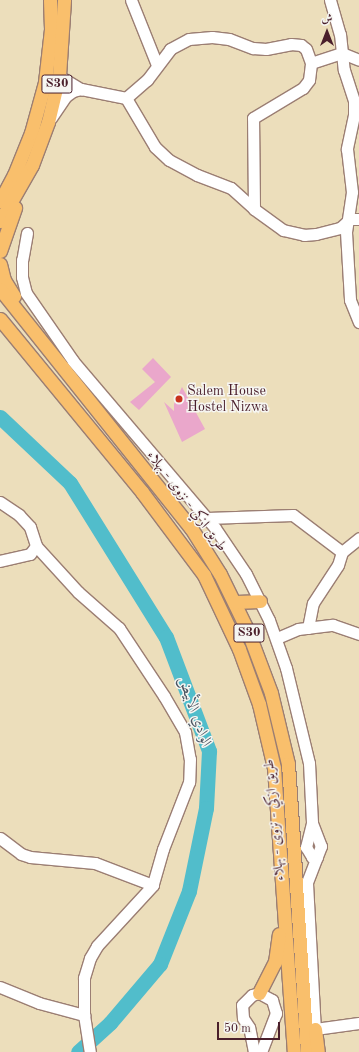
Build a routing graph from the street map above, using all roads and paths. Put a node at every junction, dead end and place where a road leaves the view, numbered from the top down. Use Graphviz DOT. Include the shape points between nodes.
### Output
graph roads {
  1 [pos="50,0"];
  2 [pos="64,0"];
  3 [pos="131,0"];
  4 [pos="330,0"];
  5 [pos="342,53"];
  6 [pos="359,60"];
  7 [pos="311,63"];
  8 [pos="158,65"];
  9 [pos="58,76"];
  10 [pos="81,90"];
  11 [pos="126,98"];
  12 [pos="48,122"];
  13 [pos="31,133"];
  14 [pos="32,165"];
  15 [pos="0,185"];
  16 [pos="0,201"];
  17 [pos="254,209"];
  18 [pos="354,219"];
  19 [pos="0,221"];
  20 [pos="27,233"];
  21 [pos="0,251"];
  22 [pos="0,264"];
  23 [pos="0,289"];
  24 [pos="0,320"];
  25 [pos="359,322"];
  26 [pos="38,334"];
  27 [pos="0,502"];
  28 [pos="207,518"];
  29 [pos="359,538"];
  30 [pos="36,546"];
  31 [pos="342,552"];
  32 [pos="0,560"];
  33 [pos="260,601"];
  34 [pos="235,602"];
  35 [pos="308,628"];
  36 [pos="359,634"];
  37 [pos="277,638"];
  38 [pos="0,838"];
  39 [pos="283,880"];
  40 [pos="153,885"];
  41 [pos="0,987"];
  42 [pos="259,993"];
  43 [pos="84,1015"];
  44 [pos="359,1023"];
  45 [pos="315,1029"];
  46 [pos="90,1052"];
  47 [pos="254,1052"];
  48 [pos="261,1052"];
  49 [pos="294,1052"];
  50 [pos="307,1052"];
  51 [pos="318,1052"];
  1 -- 13 [label="main road, S30" via="49,56"];
  2 -- 9 [label="main road, S30"];
  3 -- 8 [label="street"];
  4 -- 5 [label="street" via="340,34"];
  5 -- 6 [label="street"];
  5 -- 7 [label="street"];
  5 -- 18 [label="street" via="354,101 348,148"];
  7 -- 8 [label="street" via="306,49 301,45 253,48 229,39 212,37 179,42"];
  7 -- 17 [label="street" via="309,80 303,88 253,118"];
  8 -- 11 [label="street" via="147,80"];
  9 -- 10 [label="street"];
  9 -- 12 [label="main road, S30"];
  10 -- 11 [label="street"];
  10 -- 12 [label="street" via="66,96"];
  11 -- 17 [label="street" via="155,147 169,160 196,175 231,188"];
  12 -- 14 [label="main road, S30"];
  13 -- 15 [label="main road" via="13,168"];
  13 -- 16 [label="main road, S30"];
  14 -- 19 [label="main road, S30"];
  14 -- 21 [label="main road"];
  17 -- 18 [label="street" via="283,230 304,235 332,231"];
  18 -- 25 [label="street" via="346,232 350,300"];
  20 -- 28 [label="street" via="22,260 22,277 26,293 73,361"];
  22 -- 26 [label="main road" via="4,280"];
  23 -- 26 [label="main road, طريق ازكي - نزوى - بهلاء / S30"];
  24 -- 39 [label="main road, طريق ازكي - نزوى - بهلاء / S30" via="142,492 204,575 239,649 259,704 274,768"];
  26 -- 34 [label="main road, طريق ازكي - نزوى - بهلاء / S30" via="191,528"];
  27 -- 30 [label="street" via="20,515 30,527"];
  28 -- 31 [label="street" via="293,515"];
  28 -- 33 [label="street" via="246,574"];
  29 -- 31 [label="street"];
  30 -- 32 [label="street" via="30,554"];
  30 -- 40 [label="street" via="78,592 119,628 185,732 190,759 189,782 163,849"];
  31 -- 35 [label="street" via="338,564 313,603"];
  33 -- 34 [label="main road"];
  33 -- 37 [label="street"];
  34 -- 50 [label="main road, طريق ازكي - نزوى - بهلاء / S30" via="270,693 288,764"];
  35 -- 36 [label="street" via="333,625"];
  35 -- 37 [label="street" via="298,629"];
  37 -- 45 [label="street" via="298,711 309,763 312,823 321,840 321,851 307,883"];
  38 -- 40 [label="street" via="30,858 95,863"];
  39 -- 42 [label="main road" via="278,951 271,974"];
  39 -- 49 [label="main road, طريق ازكي - نزوى - بهلاء / S30"];
  40 -- 43 [label="street" via="97,946 90,958 84,978"];
  41 -- 43 [label="street" via="39,1003"];
  42 -- 47 [label="street" via="252,995 242,1005 243,1018 249,1027"];
  42 -- 48 [label="street" via="272,1000 276,1013"];
  43 -- 46 [label="street"];
  44 -- 45 [label="street"];
  45 -- 51 [label="main road"];
}
